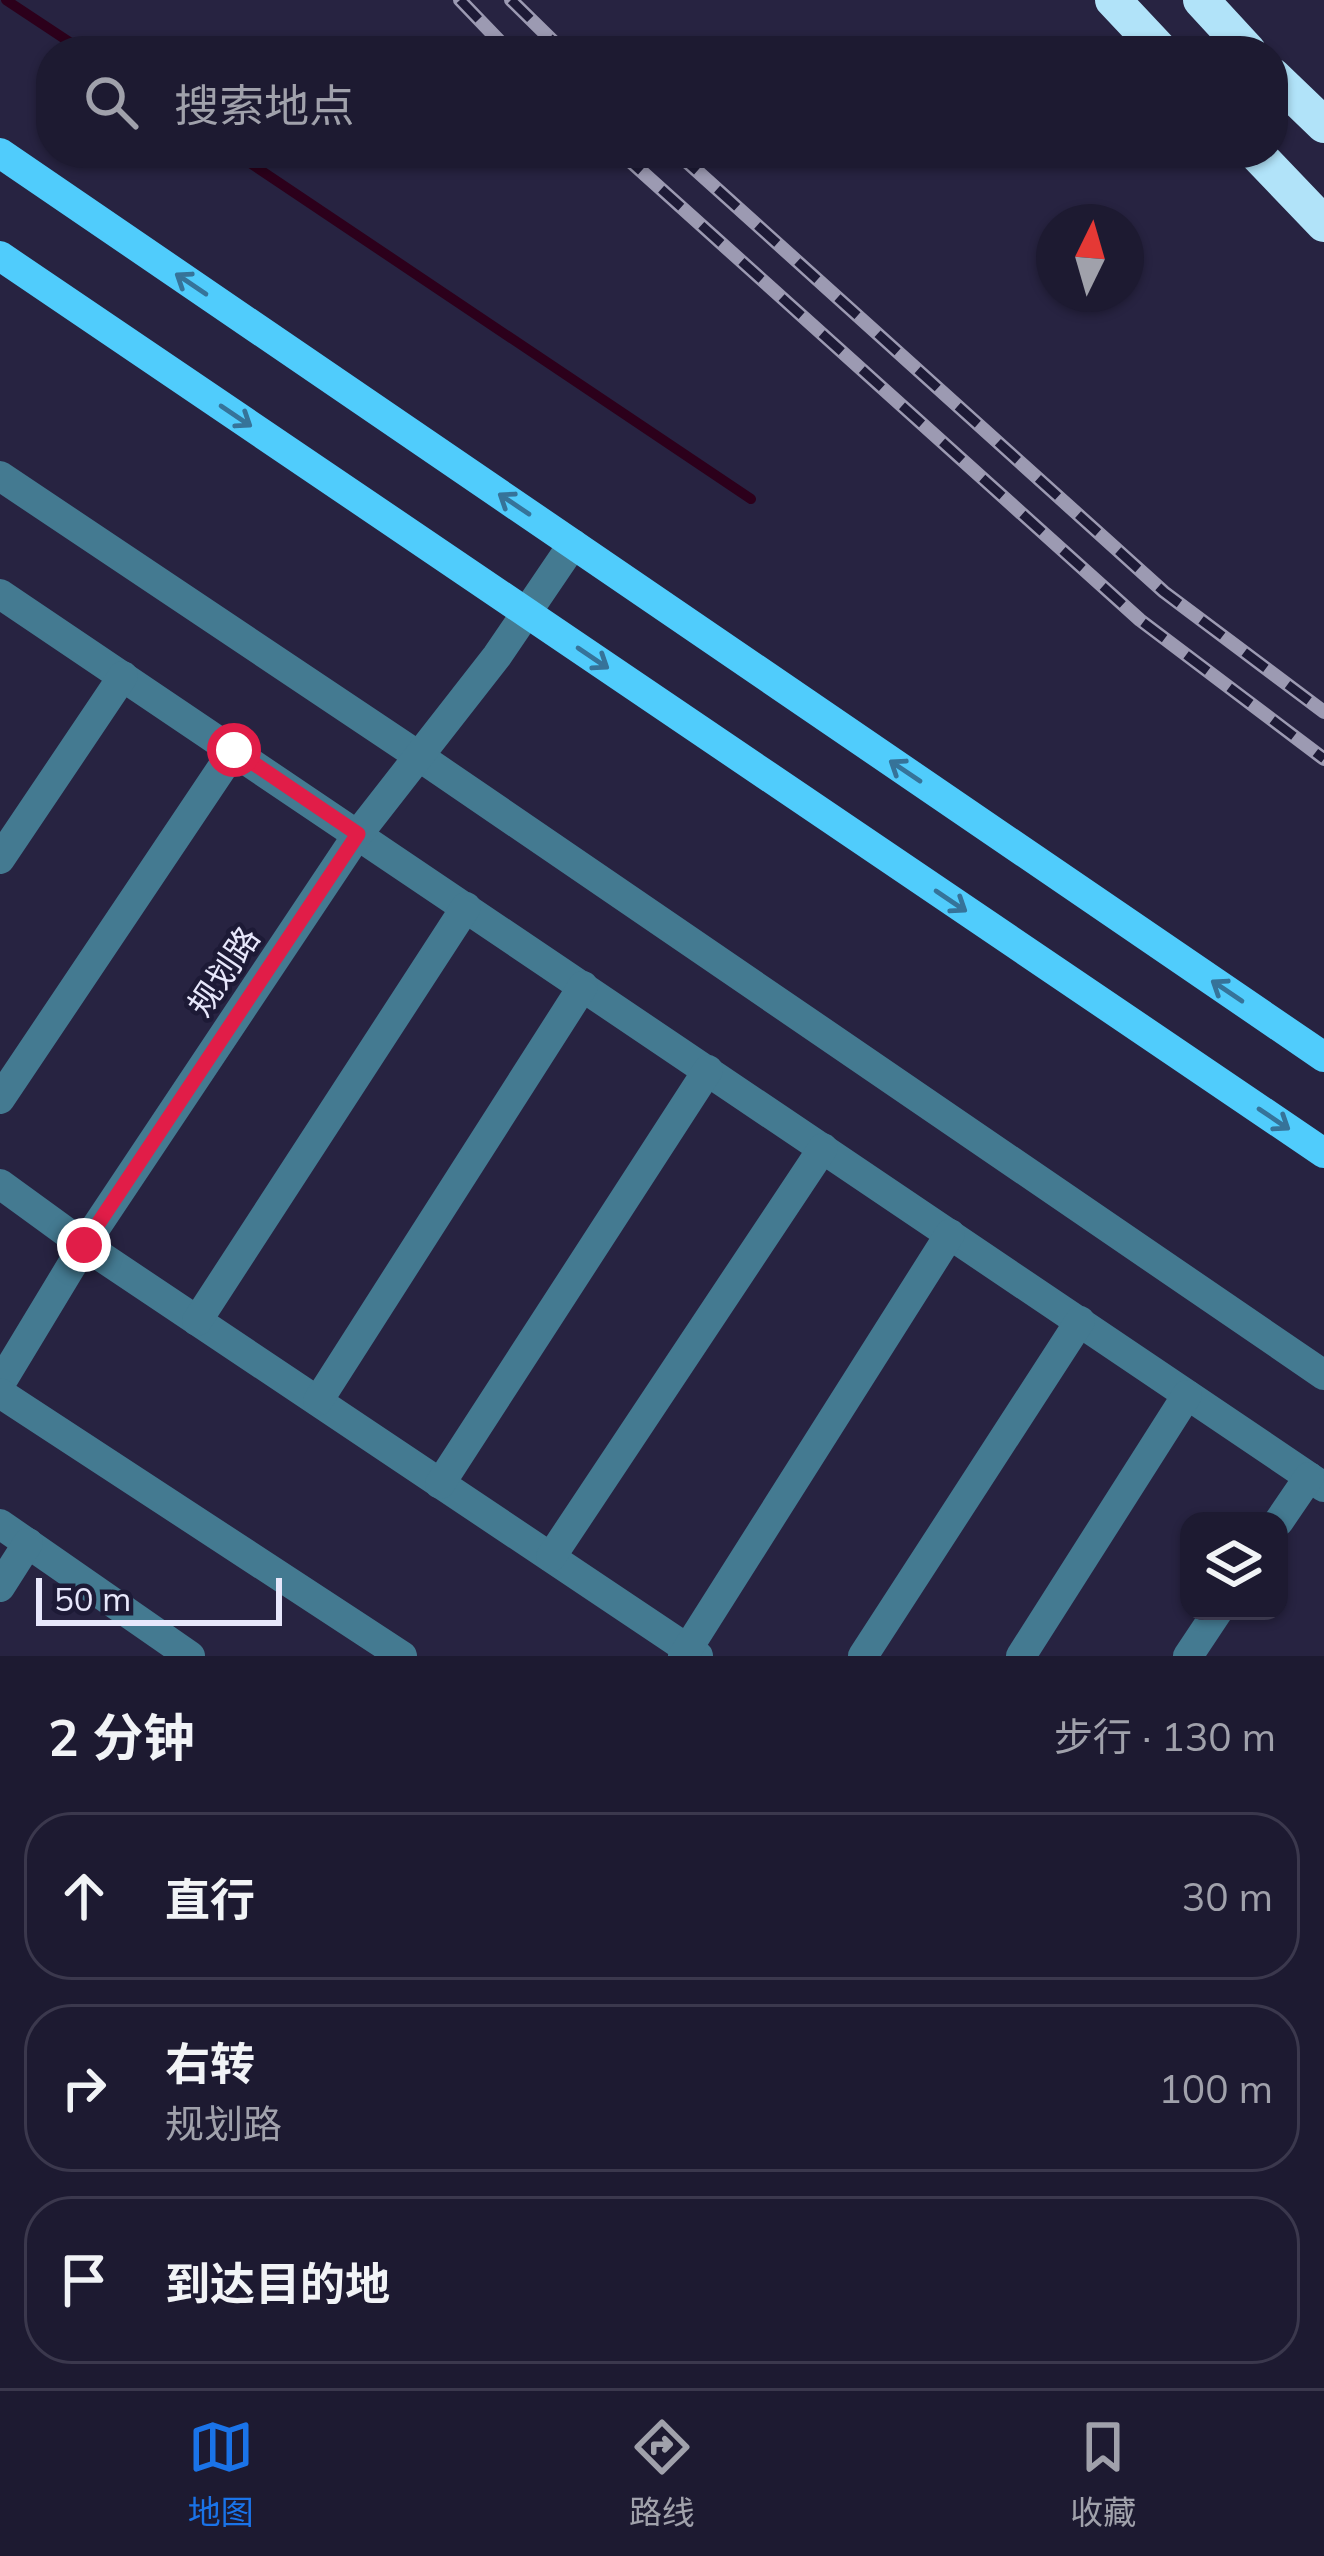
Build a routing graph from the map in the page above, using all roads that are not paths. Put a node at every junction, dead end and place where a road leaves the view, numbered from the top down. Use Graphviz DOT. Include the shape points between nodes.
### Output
graph roads {
  1 [pos="1113,0"];
  2 [pos="1201,0"];
  3 [pos="1147,36"];
  4 [pos="1234,36"];
  5 [pos="1288,90"];
  6 [pos="1324,125"];
  7 [pos="0,154"];
  8 [pos="1270,168"];
  9 [pos="1324,224"];
  10 [pos="0,256"];
  11 [pos="0,476"];
  12 [pos="573,544"];
  13 [pos="9,600"];
  14 [pos="526,613"];
  15 [pos="0,632"];
  16 [pos="122,676"];
  17 [pos="234,750"];
  18 [pos="420,757"];
  19 [pos="358,834"];
  20 [pos="0,859"];
  21 [pos="466,907"];
  22 [pos="584,986"];
  23 [pos="1324,1057"];
  24 [pos="708,1070"];
  25 [pos="0,1100"];
  26 [pos="823,1148"];
  27 [pos="1324,1153"];
  28 [pos="0,1184"];
  29 [pos="950,1234"];
  30 [pos="84,1245"];
  31 [pos="197,1321"];
  32 [pos="1080,1322"];
  33 [pos="1324,1375"];
  34 [pos="0,1384"];
  35 [pos="0,1394"];
  36 [pos="1187,1395"];
  37 [pos="318,1401"];
  38 [pos="1317,1482"];
  39 [pos="440,1484"];
  40 [pos="1288,1512"];
  41 [pos="0,1524"];
  42 [pos="28,1544"];
  43 [pos="551,1557"];
  44 [pos="0,1587"];
  45 [pos="1212,1620"];
  46 [pos="155,1646"];
  47 [pos="690,1654"];
  48 [pos="190,1656"];
  49 [pos="402,1656"];
  50 [pos="863,1656"];
  51 [pos="1021,1656"];
  52 [pos="1188,1656"];
  1 -- 3 [label="highway"];
  2 -- 4 [label="highway"];
  5 -- 6 [label="highway"];
  12 -- 7 [label="main road, one-way"];
  8 -- 9 [label="highway"];
  10 -- 14 [label="main road, one-way"];
  11 -- 18 [label="street"];
  12 -- 14 [label="street, 规划路"];
  23 -- 12 [label="main road, one-way"];
  13 -- 15 [label="street"];
  13 -- 16 [label="street"];
  14 -- 18 [label="street, 规划路"];
  14 -- 27 [label="main road, one-way"];
  16 -- 17 [label="street"];
  16 -- 20 [label="street"];
  17 -- 19 [label="street"];
  17 -- 25 [label="street"];
  18 -- 19 [label="street, 规划路"];
  18 -- 33 [label="street"];
  19 -- 21 [label="street"];
  19 -- 30 [label="street, 规划路"];
  21 -- 22 [label="street"];
  21 -- 31 [label="street"];
  22 -- 24 [label="street"];
  22 -- 37 [label="street"];
  24 -- 26 [label="street"];
  24 -- 39 [label="street"];
  26 -- 29 [label="street"];
  26 -- 43 [label="street"];
  28 -- 30 [label="street"];
  29 -- 32 [label="street"];
  29 -- 47 [label="street"];
  30 -- 31 [label="street"];
  30 -- 34 [label="street, 规划路"];
  31 -- 37 [label="street"];
  32 -- 36 [label="street"];
  32 -- 50 [label="street"];
  35 -- 49 [label="street"];
  36 -- 38 [label="street"];
  36 -- 51 [label="street"];
  37 -- 39 [label="street"];
  38 -- 40 [label="street"];
  39 -- 43 [label="street"];
  41 -- 42 [label="street"];
  42 -- 44 [label="street"];
  42 -- 46 [label="street"];
  43 -- 47 [label="street"];
  45 -- 52 [label="street"];
  46 -- 48 [label="street"];
}
